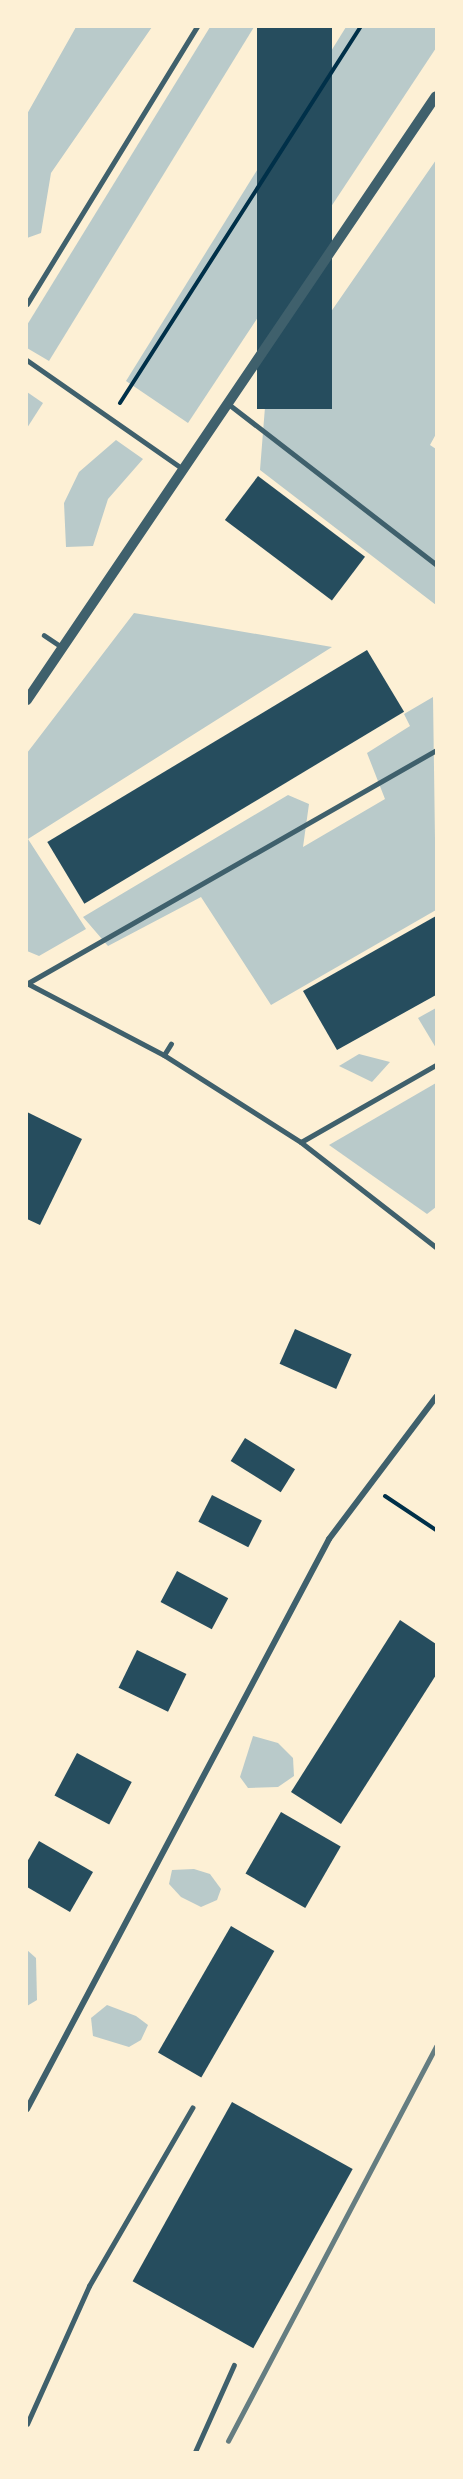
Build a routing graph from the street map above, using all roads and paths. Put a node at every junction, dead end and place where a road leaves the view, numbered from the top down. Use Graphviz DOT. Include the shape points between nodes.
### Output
graph roads {
  1 [pos="198,27"];
  2 [pos="360,27"];
  3 [pos="436,96"];
  4 [pos="27,304"];
  5 [pos="27,360"];
  6 [pos="230,405"];
  7 [pos="111,418"];
  8 [pos="186,470"];
  9 [pos="436,564"];
  10 [pos="44,635"];
  11 [pos="64,648"];
  12 [pos="27,700"];
  13 [pos="436,750"];
  14 [pos="28,983"];
  15 [pos="171,1044"];
  16 [pos="164,1054"];
  17 [pos="436,1065"];
  18 [pos="301,1142"];
  19 [pos="436,1247"];
  20 [pos="436,1396"];
  21 [pos="369,1486"];
  22 [pos="436,1530"];
  23 [pos="192,2108"];
  24 [pos="27,2109"];
  25 [pos="234,2365"];
  26 [pos="27,2424"];
  27 [pos="195,2452"];
  1 -- 4 [label="lane"];
  2 -- 7 [label="path"];
  3 -- 6 [label="street"];
  5 -- 7 [label="lane"];
  6 -- 8 [label="street"];
  6 -- 9 [label="lane"];
  7 -- 8 [label="lane"];
  8 -- 11 [label="street"];
  10 -- 11 [label="lane"];
  11 -- 12 [label="street"];
  13 -- 14 [label="lane"];
  14 -- 16 [label="lane"];
  15 -- 16 [label="lane"];
  16 -- 18 [label="lane"];
  17 -- 18 [label="lane"];
  18 -- 19 [label="lane"];
  20 -- 21 [label="street"];
  21 -- 22 [label="path"];
  21 -- 24 [label="street" via="329,1539"];
  23 -- 26 [label="lane" via="88,2286"];
  25 -- 27 [label="lane"];
}
